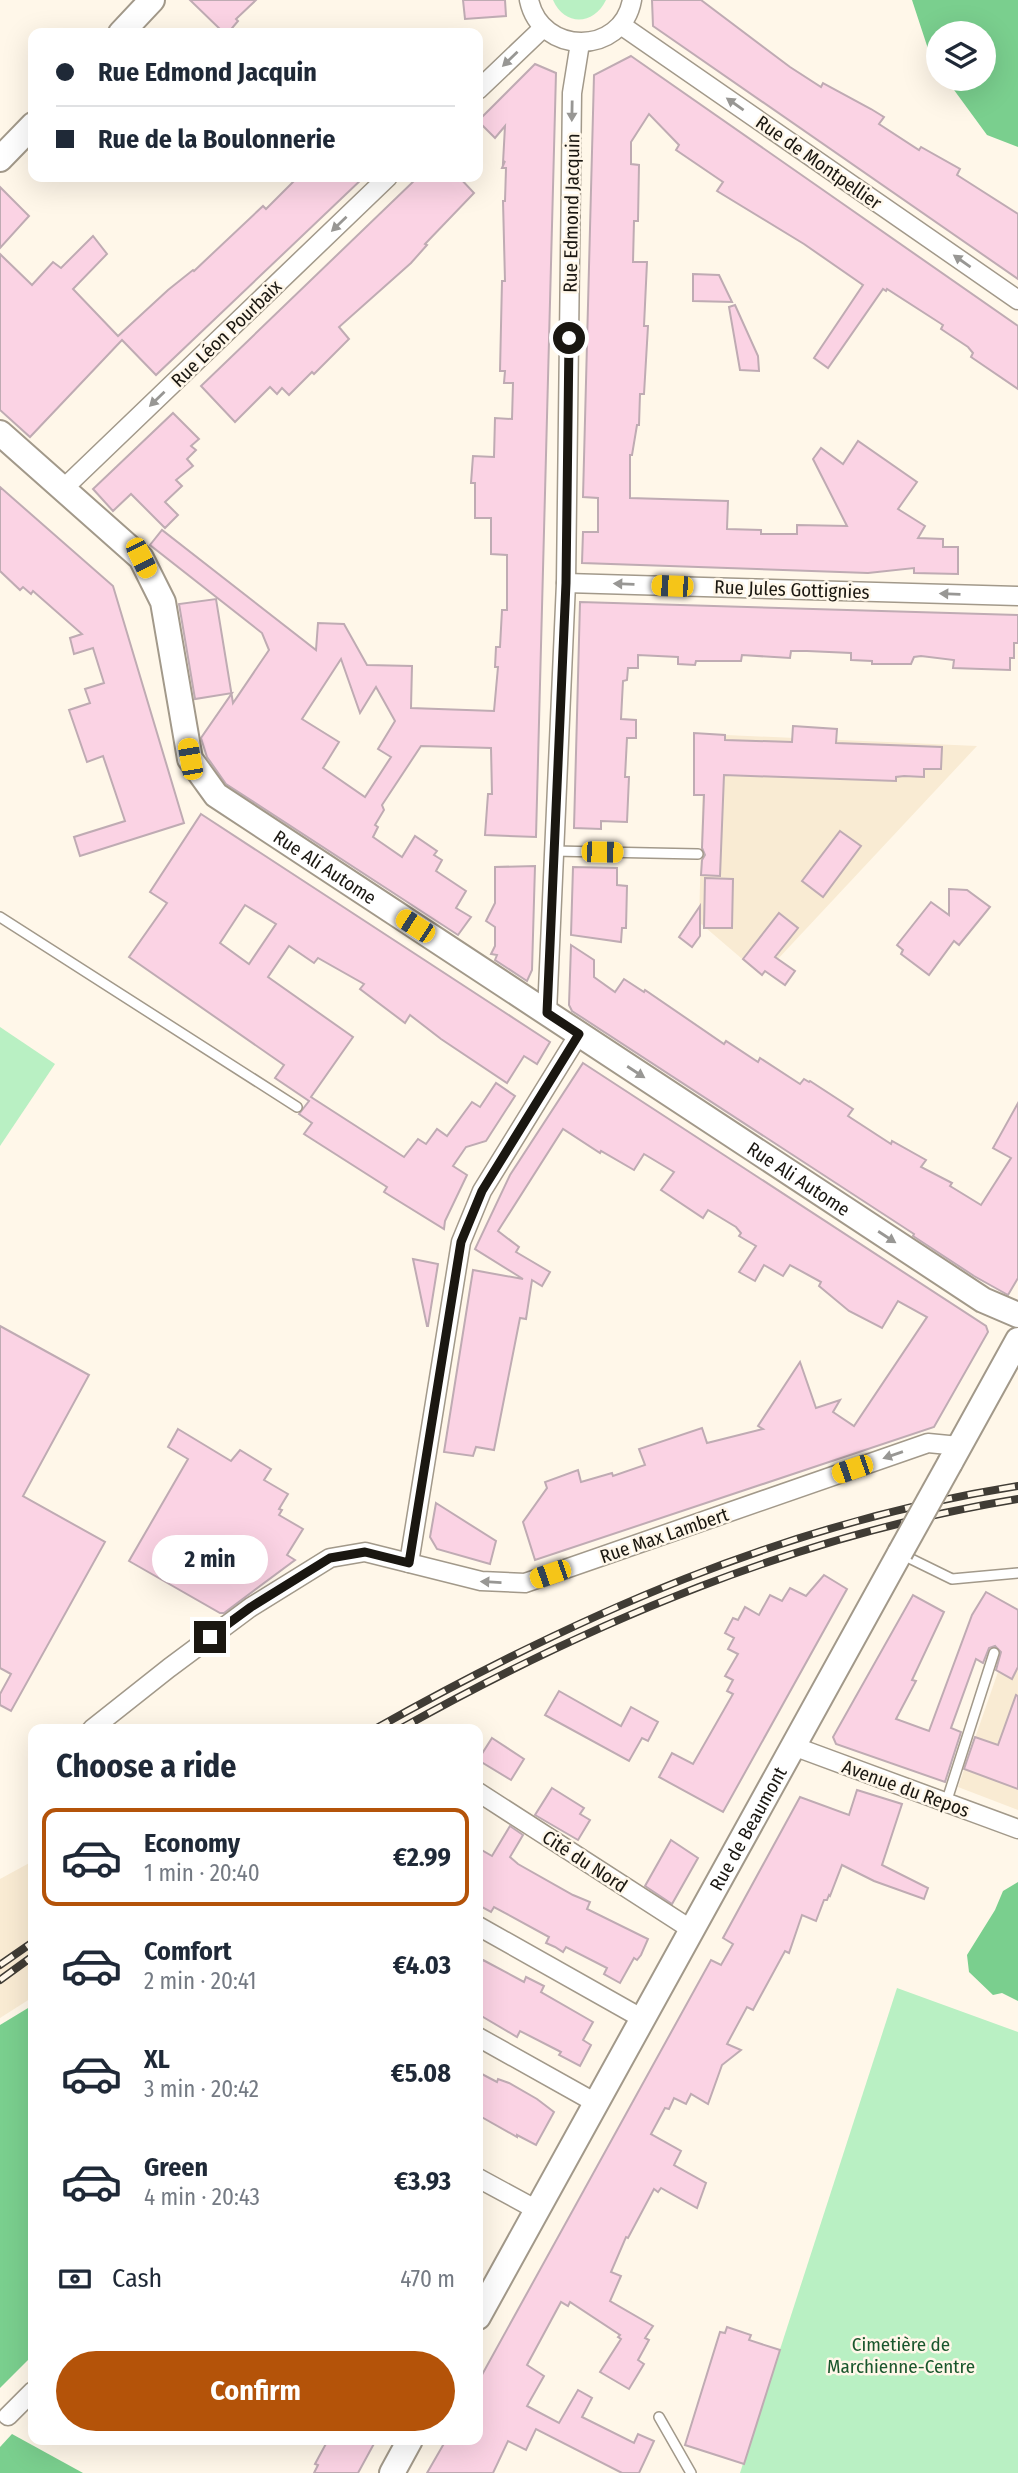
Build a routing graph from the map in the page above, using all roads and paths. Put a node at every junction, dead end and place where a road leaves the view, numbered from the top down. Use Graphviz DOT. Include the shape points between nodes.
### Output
graph roads {
  1 [pos="152,0"];
  2 [pos="529,0"];
  3 [pos="632,0"];
  4 [pos="621,25"];
  5 [pos="126,28"];
  6 [pos="543,28"];
  7 [pos="580,43"];
  8 [pos="483,85"];
  9 [pos="28,130"];
  10 [pos="0,159"];
  11 [pos="383,182"];
  12 [pos="1018,300"];
  13 [pos="0,433"];
  14 [pos="63,489"];
  15 [pos="566,583"];
  16 [pos="1018,596"];
  17 [pos="554,850"];
  18 [pos="698,854"];
  19 [pos="0,917"];
  20 [pos="547,1013"];
  21 [pos="579,1034"];
  22 [pos="297,1107"];
  23 [pos="1018,1315"];
  24 [pos="1018,1340"];
  25 [pos="955,1454"];
  26 [pos="900,1553"];
  27 [pos="409,1563"];
  28 [pos="1018,1573"];
  29 [pos="994,1653"];
  30 [pos="98,1724"];
  31 [pos="793,1746"];
  32 [pos="483,1795"];
  33 [pos="946,1803"];
  34 [pos="1018,1829"];
  35 [pos="483,1929"];
  36 [pos="692,1930"];
  37 [pos="642,2019"];
  38 [pos="483,2040"];
  39 [pos="596,2103"];
  40 [pos="483,2181"];
  41 [pos="537,2210"];
  42 [pos="483,2308"];
  43 [pos="28,2396"];
  44 [pos="659,2417"];
  45 [pos="4,2420"];
  46 [pos="407,2445"];
  47 [pos="392,2473"];
  48 [pos="691,2473"];
  1 -- 5 [label="street"];
  2 -- 6 [label="street"];
  3 -- 4 [label="street"];
  4 -- 7 [label="street" via="604,38"];
  12 -- 4 [label="street, Rue de Montpellier, one-way"];
  6 -- 7 [label="street" via="563,40"];
  6 -- 8 [label="street, one-way"];
  7 -- 15 [label="street, Rue Edmond Jacquin, one-way" via="572,93"];
  9 -- 10 [label="street"];
  11 -- 14 [label="street, Rue Léon Pourbaix, one-way"];
  13 -- 14 [label="street, Rue Ali Autome"];
  14 -- 20 [label="street, Rue Ali Autome" via="141,558 163,602 190,759 216,795"];
  16 -- 15 [label="street, Rue Jules Gottignies, one-way"];
  15 -- 17 [label="street, Rue Edmond Jacquin"];
  17 -- 18 [label="lane"];
  17 -- 20 [label="street, Rue Edmond Jacquin"];
  19 -- 22 [label="lane"];
  20 -- 21 [label="street, Rue Ali Autome"];
  21 -- 23 [label="street, Rue Ali Autome, one-way" via="983,1300"];
  21 -- 27 [label="street" via="482,1191 461,1242"];
  24 -- 25 [label="street, Rue de Beaumont"];
  25 -- 26 [label="street, Rue de Beaumont, bridge"];
  25 -- 27 [label="street, Rue Max Lambert, one-way" via="928,1443 525,1583 481,1581"];
  26 -- 28 [label="lane" via="952,1579"];
  26 -- 31 [label="street, Rue de Beaumont"];
  27 -- 30 [label="street, Rue Max Lambert" via="365,1552 330,1558 251,1607"];
  29 -- 33 [label="lane"];
  31 -- 33 [label="street, Avenue du Repos"];
  31 -- 36 [label="street, Rue de Beaumont"];
  32 -- 36 [label="street, Cité du Nord"];
  33 -- 34 [label="street, Avenue du Repos"];
  35 -- 37 [label="street"];
  36 -- 37 [label="street, Rue de Beaumont"];
  37 -- 39 [label="street, Rue de Beaumont"];
  38 -- 39 [label="street"];
  39 -- 41 [label="street, Rue de Beaumont"];
  40 -- 41 [label="street"];
  41 -- 42 [label="street, Rue de Beaumont"];
  43 -- 45 [label="street"];
  44 -- 48 [label="lane"];
  46 -- 47 [label="street"];
}
